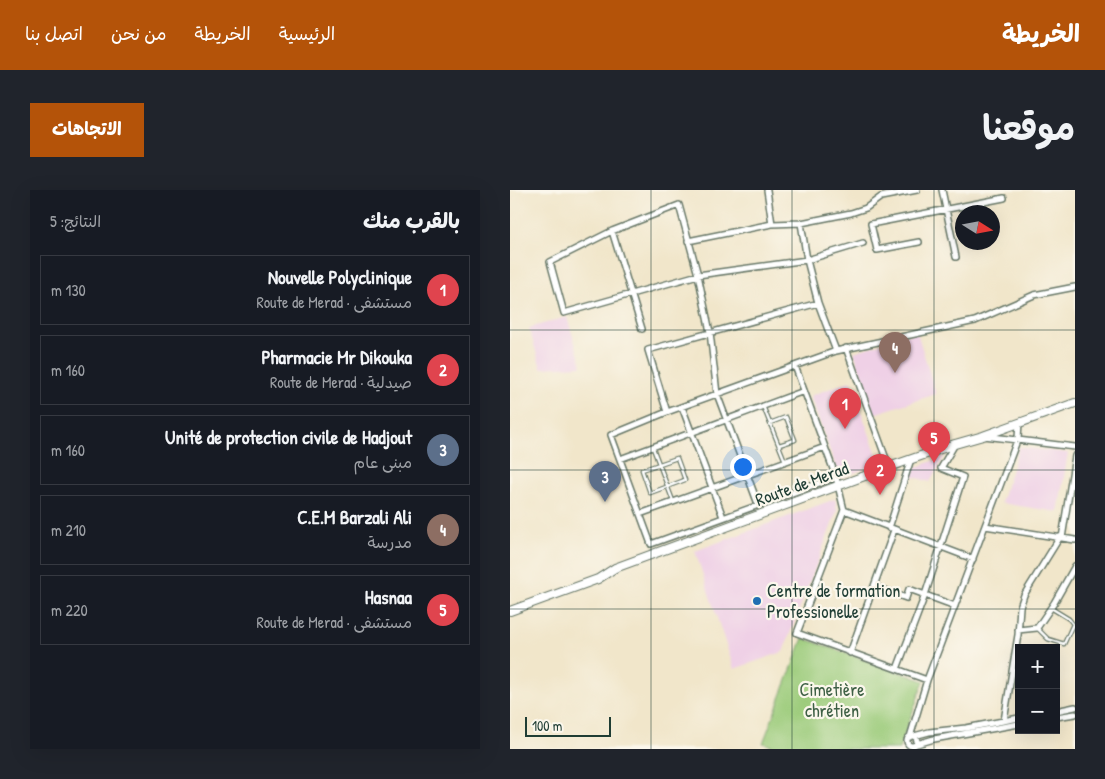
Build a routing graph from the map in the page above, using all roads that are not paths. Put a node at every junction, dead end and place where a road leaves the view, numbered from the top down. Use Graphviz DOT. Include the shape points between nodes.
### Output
graph roads {
  1 [pos="767,190"];
  2 [pos="879,190"];
  3 [pos="917,190"];
  4 [pos="942,190"];
  5 [pos="881,197"];
  6 [pos="1004,198"];
  7 [pos="946,210"];
  8 [pos="801,223"];
  9 [pos="772,224"];
  10 [pos="612,231"];
  11 [pos="688,241"];
  12 [pos="863,242"];
  13 [pos="919,242"];
  14 [pos="956,257"];
  15 [pos="807,260"];
  16 [pos="698,275"];
  17 [pos="1075,287"];
  18 [pos="631,295"];
  19 [pos="818,303"];
  20 [pos="642,329"];
  21 [pos="710,332"];
  22 [pos="846,348"];
  23 [pos="836,351"];
  24 [pos="794,366"];
  25 [pos="804,391"];
  26 [pos="717,394"];
  27 [pos="1075,402"];
  28 [pos="682,406"];
  29 [pos="762,406"];
  30 [pos="667,412"];
  31 [pos="726,419"];
  32 [pos="770,423"];
  33 [pos="1019,423"];
  34 [pos="1008,427"];
  35 [pos="692,432"];
  36 [pos="983,436"];
  37 [pos="1016,440"];
  38 [pos="955,444"];
  39 [pos="653,446"];
  40 [pos="779,446"];
  41 [pos="825,447"];
  42 [pos="1075,447"];
  43 [pos="1075,456"];
  44 [pos="620,459"];
  45 [pos="911,459"];
  46 [pos="785,462"];
  47 [pos="659,464"];
  48 [pos="889,467"];
  49 [pos="747,474"];
  50 [pos="836,477"];
  51 [pos="668,486"];
  52 [pos="839,486"];
  53 [pos="712,487"];
  54 [pos="673,502"];
  55 [pos="758,504"];
  56 [pos="844,510"];
  57 [pos="640,514"];
  58 [pos="723,517"];
  59 [pos="985,526"];
  60 [pos="892,529"];
  61 [pos="1061,537"];
  62 [pos="1075,540"];
  63 [pos="940,547"];
  64 [pos="973,559"];
  65 [pos="1075,566"];
  66 [pos="874,586"];
  67 [pos="925,595"];
  68 [pos="955,606"];
  69 [pos="1051,608"];
  70 [pos="510,612"];
  71 [pos="1037,628"];
  72 [pos="1018,630"];
  73 [pos="850,652"];
  74 [pos="898,670"];
  75 [pos="927,680"];
  76 [pos="1075,707"];
  77 [pos="1060,710"];
  78 [pos="1075,714"];
  79 [pos="1060,716"];
  80 [pos="1015,719"];
  81 [pos="1004,721"];
  82 [pos="1015,725"];
  83 [pos="912,736"];
  84 [pos="917,744"];
  85 [pos="908,747"];
  1 -- 9 [label="street"];
  2 -- 5 [label="street"];
  3 -- 5 [label="street"];
  4 -- 7 [label="street"];
  5 -- 8 [label="street" via="859,211"];
  6 -- 7 [label="street"];
  7 -- 13 [label="street" via="871,224 877,250"];
  7 -- 14 [label="street"];
  8 -- 9 [label="street"];
  8 -- 15 [label="street"];
  9 -- 11 [label="street"];
  10 -- 11 [label="street" via="680,205"];
  10 -- 18 [label="street"];
  10 -- 18 [label="street" via="550,262 564,313"];
  11 -- 16 [label="street"];
  12 -- 15 [label="street"];
  15 -- 16 [label="street"];
  15 -- 19 [label="street"];
  16 -- 18 [label="street"];
  16 -- 21 [label="street"];
  17 -- 22 [label="street" via="1034,296 975,320"];
  18 -- 20 [label="street"];
  19 -- 21 [label="street"];
  19 -- 23 [label="street"];
  21 -- 26 [label="street"];
  21 -- 30 [label="street" via="648,350"];
  22 -- 23 [label="street"];
  22 -- 48 [label="street"];
  23 -- 24 [label="street"];
  24 -- 25 [label="street"];
  24 -- 26 [label="street"];
  25 -- 29 [label="street"];
  25 -- 41 [label="street"];
  26 -- 28 [label="street"];
  26 -- 31 [label="street"];
  27 -- 33 [label="main road, Route de Merad"];
  28 -- 30 [label="street"];
  28 -- 35 [label="street"];
  29 -- 31 [label="street"];
  29 -- 32 [label="lane"];
  30 -- 44 [label="street" via="611,435"];
  31 -- 35 [label="street"];
  31 -- 49 [label="street"];
  32 -- 40 [label="lane"];
  32 -- 40 [label="lane" via="786,417 795,440"];
  33 -- 34 [label="main road, Route de Merad"];
  33 -- 37 [label="street"];
  34 -- 36 [label="main road, Route de Merad"];
  34 -- 37 [label="street"];
  35 -- 39 [label="street"];
  35 -- 53 [label="street"];
  36 -- 37 [label="street"];
  36 -- 38 [label="main road, Route de Merad"];
  37 -- 42 [label="street"];
  37 -- 59 [label="street"];
  38 -- 45 [label="main road, Route de Merad"];
  38 -- 63 [label="street" via="941,468 963,477"];
  39 -- 44 [label="street"];
  39 -- 47 [label="lane"];
  40 -- 46 [label="lane"];
  41 -- 46 [label="street"];
  41 -- 50 [label="street"];
  43 -- 61 [label="street"];
  44 -- 57 [label="street"];
  45 -- 48 [label="main road, Route de Merad"];
  45 -- 60 [label="street"];
  46 -- 49 [label="street"];
  47 -- 51 [label="lane"];
  47 -- 51 [label="lane" via="677,458 685,480"];
  47 -- 51 [label="lane" via="642,470 650,493"];
  48 -- 52 [label="main road, Route de Merad"];
  49 -- 53 [label="street"];
  49 -- 55 [label="street"];
  50 -- 52 [label="street"];
  50 -- 55 [label="street"];
  51 -- 54 [label="lane"];
  52 -- 56 [label="street"];
  52 -- 70 [label="main road, Route de Merad" via="615,568 598,579"];
  53 -- 54 [label="street"];
  53 -- 58 [label="street"];
  54 -- 57 [label="street"];
  55 -- 58 [label="street"];
  56 -- 60 [label="street"];
  56 -- 73 [label="street" via="797,633"];
  57 -- 58 [label="street" via="651,544"];
  59 -- 61 [label="street"];
  59 -- 64 [label="street"];
  60 -- 63 [label="street"];
  60 -- 66 [label="street"];
  61 -- 62 [label="street"];
  61 -- 72 [label="street" via="1024,595"];
  63 -- 64 [label="street"];
  63 -- 67 [label="street"];
  64 -- 68 [label="street"];
  65 -- 69 [label="street"];
  66 -- 67 [label="street" via="906,598 909,589"];
  66 -- 73 [label="street"];
  67 -- 68 [label="street"];
  67 -- 74 [label="street"];
  68 -- 75 [label="street"];
  69 -- 71 [label="street"];
  69 -- 71 [label="lane" via="1073,624 1064,644 1048,639"];
  71 -- 72 [label="street"];
  72 -- 81 [label="street"];
  73 -- 74 [label="street"];
  74 -- 75 [label="street"];
  75 -- 83 [label="street"];
  76 -- 77 [label="street"];
  78 -- 79 [label="street"];
  80 -- 81 [label="street"];
  81 -- 83 [label="street"];
  82 -- 84 [label="street"];
  83 -- 84 [label="street" via="917,739"];
  83 -- 85 [label="street"];
  84 -- 85 [label="street"];
}
